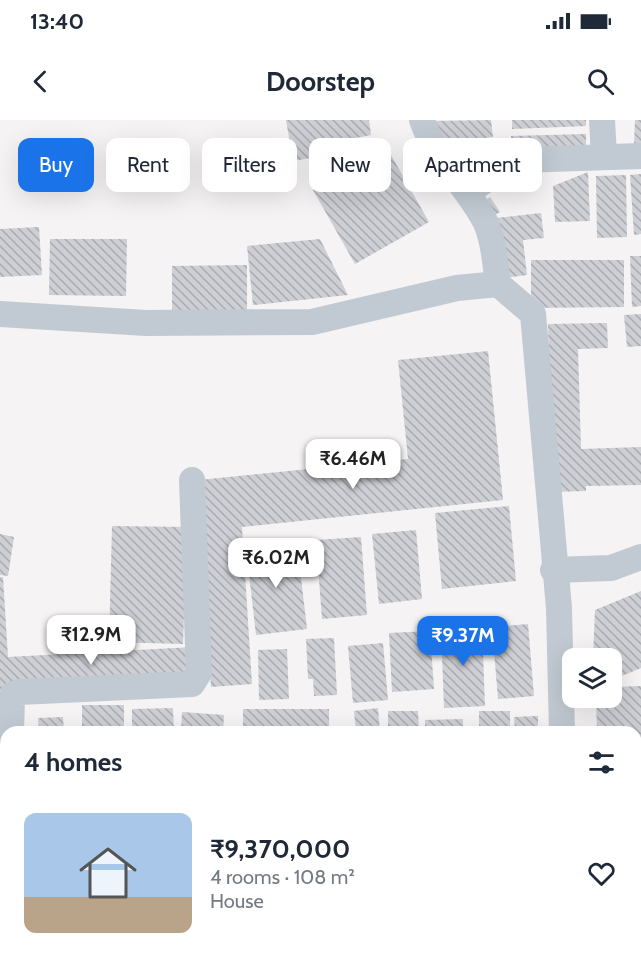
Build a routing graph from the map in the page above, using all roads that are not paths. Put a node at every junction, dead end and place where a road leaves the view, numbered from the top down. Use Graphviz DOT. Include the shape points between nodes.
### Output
graph roads {
  1 [pos="422,120"];
  2 [pos="602,120"];
  3 [pos="603,156"];
  4 [pos="641,156"];
  5 [pos="467,193"];
  6 [pos="498,284"];
  7 [pos="0,314"];
  8 [pos="192,480"];
  9 [pos="641,557"];
  10 [pos="554,570"];
  11 [pos="11,726"];
  12 [pos="562,726"];
  1 -- 5 [label="street" via="433,150"];
  2 -- 3 [label="street"];
  3 -- 4 [label="street"];
  3 -- 5 [label="street" via="520,160"];
  5 -- 6 [label="street" via="486,223"];
  6 -- 7 [label="street" via="457,288 312,322 146,323"];
  6 -- 10 [label="street" via="533,314"];
  8 -- 11 [label="street" via="199,673 195,681 19,692 12,698"];
  9 -- 10 [label="street" via="611,568"];
  10 -- 12 [label="street" via="559,608"];
}
